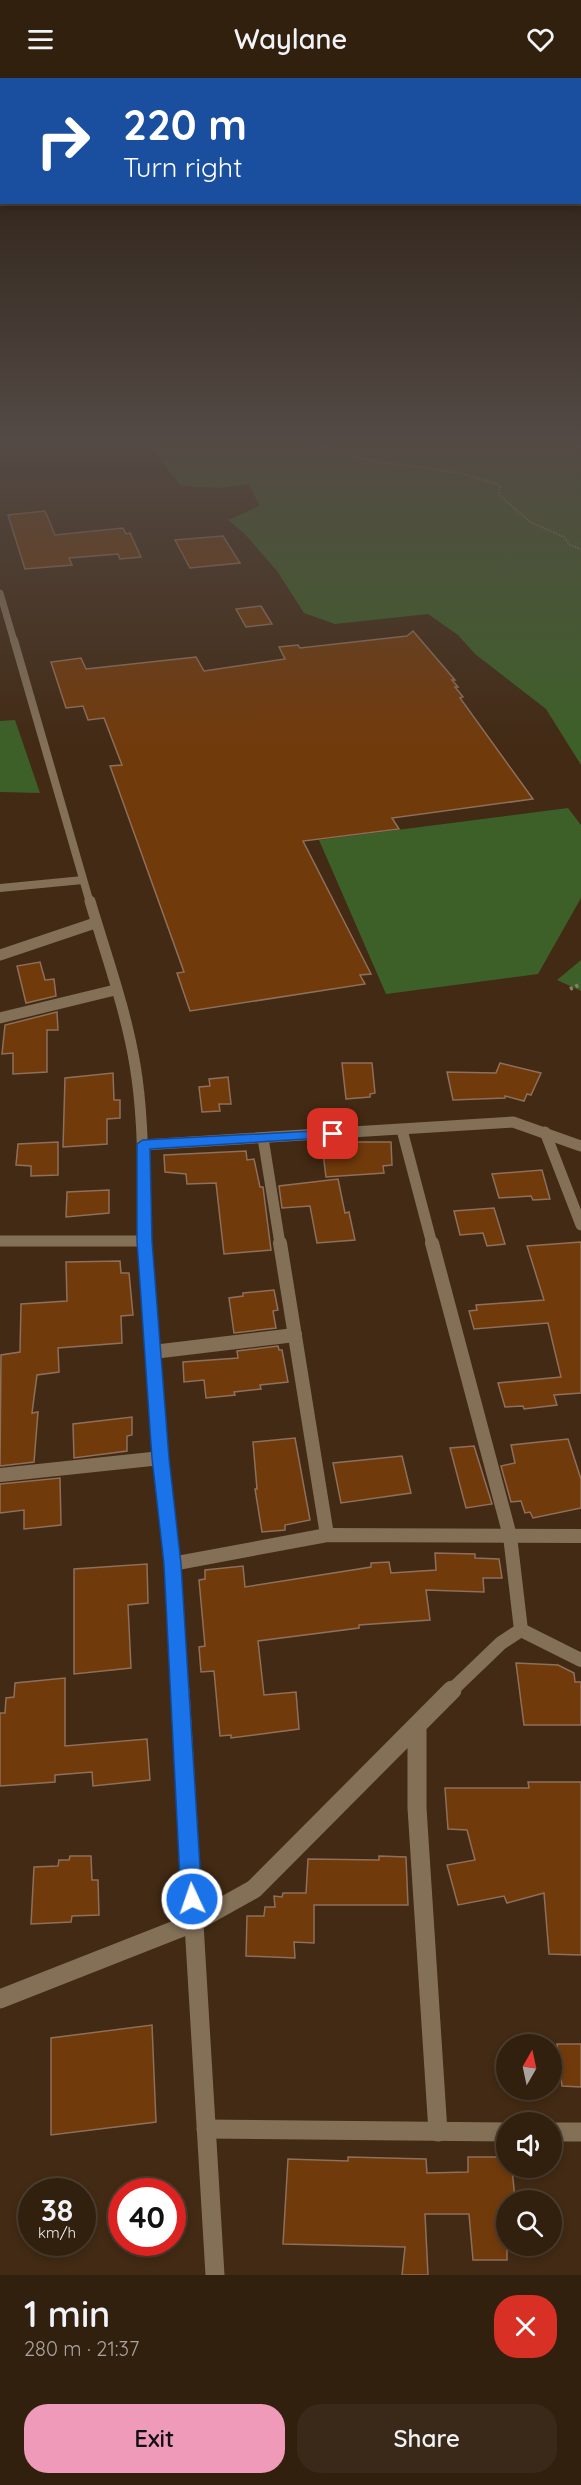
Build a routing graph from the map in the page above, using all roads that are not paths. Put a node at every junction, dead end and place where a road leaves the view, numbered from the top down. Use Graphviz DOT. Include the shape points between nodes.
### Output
graph roads {
  1 [pos="0,593"];
  2 [pos="83,880"];
  3 [pos="0,888"];
  4 [pos="95,923"];
  5 [pos="0,955"];
  6 [pos="115,990"];
  7 [pos="0,1018"];
  8 [pos="402,1130"];
  9 [pos="545,1131"];
  10 [pos="263,1138"];
  11 [pos="143,1144"];
  12 [pos="581,1146"];
  13 [pos="581,1225"];
  14 [pos="0,1241"];
  15 [pos="145,1241"];
  16 [pos="295,1335"];
  17 [pos="153,1352"];
  18 [pos="161,1458"];
  19 [pos="0,1475"];
  20 [pos="327,1535"];
  21 [pos="510,1536"];
  22 [pos="581,1536"];
  23 [pos="172,1564"];
  24 [pos="521,1630"];
  25 [pos="581,1660"];
  26 [pos="417,1727"];
  27 [pos="193,1923"];
  28 [pos="0,1999"];
  29 [pos="206,2129"];
  30 [pos="438,2132"];
  31 [pos="496,2132"];
  32 [pos="562,2132"];
  33 [pos="581,2132"];
  34 [pos="215,2275"];
  1 -- 2 [label="street"];
  2 -- 3 [label="street"];
  2 -- 4 [label="street"];
  4 -- 5 [label="street"];
  4 -- 6 [label="street"];
  6 -- 7 [label="street"];
  6 -- 11 [label="street" via="140,1084"];
  8 -- 9 [label="street" via="513,1122"];
  8 -- 10 [label="street"];
  8 -- 21 [label="street"];
  9 -- 12 [label="street"];
  9 -- 13 [label="street"];
  10 -- 11 [label="street"];
  10 -- 16 [label="street"];
  11 -- 15 [label="street"];
  14 -- 15 [label="street"];
  15 -- 17 [label="street"];
  16 -- 17 [label="street"];
  16 -- 20 [label="street"];
  17 -- 18 [label="street"];
  18 -- 19 [label="street"];
  18 -- 23 [label="street"];
  20 -- 21 [label="street"];
  20 -- 23 [label="street"];
  21 -- 22 [label="street"];
  21 -- 24 [label="street"];
  23 -- 27 [label="street"];
  24 -- 25 [label="street"];
  24 -- 26 [label="street" via="501,1643"];
  26 -- 27 [label="street" via="254,1889"];
  26 -- 30 [label="street" via="417,1808"];
  27 -- 28 [label="street"];
  27 -- 29 [label="street"];
  29 -- 30 [label="street"];
  29 -- 34 [label="street"];
  30 -- 31 [label="street"];
  32 -- 33 [label="street"];
}
